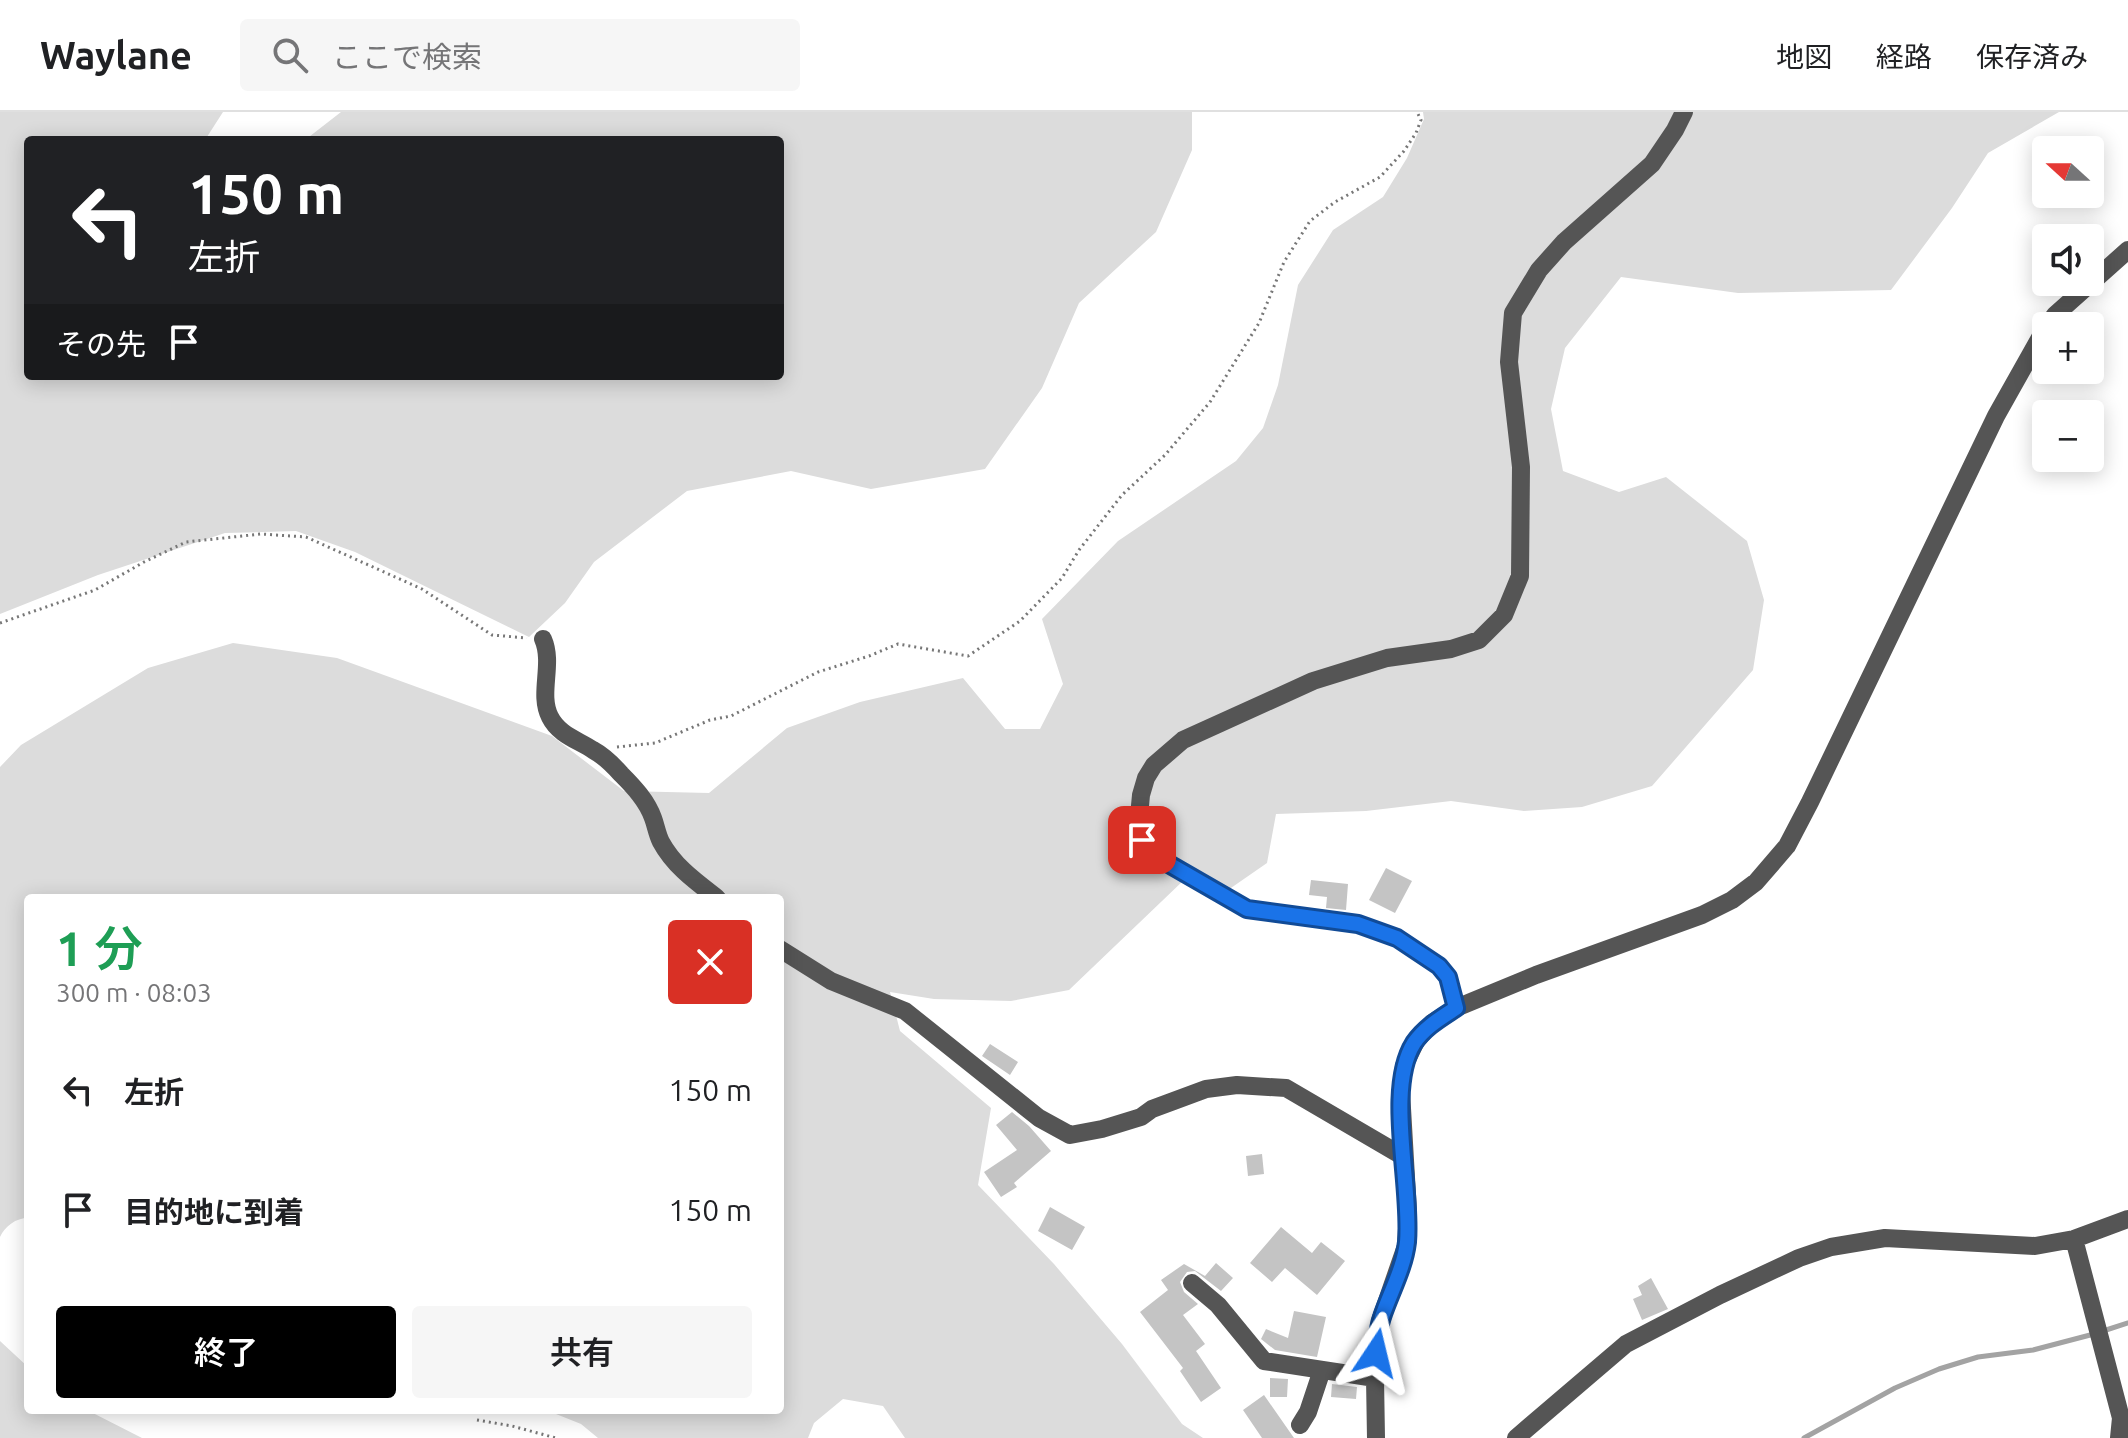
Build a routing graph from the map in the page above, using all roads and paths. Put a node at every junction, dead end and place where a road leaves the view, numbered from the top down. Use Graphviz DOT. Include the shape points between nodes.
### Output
graph roads {
  1 [pos="1417,112"];
  2 [pos="1684,112"];
  3 [pos="2128,250"];
  4 [pos="2058,312"];
  5 [pos="2032,351"];
  6 [pos="0,623"];
  7 [pos="543,639"];
  8 [pos="593,749"];
  9 [pos="712,894"];
  10 [pos="784,952"];
  11 [pos="1456,1008"];
  12 [pos="1404,1157"];
  13 [pos="2128,1219"];
  14 [pos="2074,1239"];
  15 [pos="1192,1283"];
  16 [pos="1322,1370"];
  17 [pos="1375,1378"];
  18 [pos="477,1420"];
  19 [pos="1300,1425"];
  20 [pos="556,1438"];
  21 [pos="1376,1438"];
  22 [pos="1516,1438"];
  23 [pos="2119,1438"];
  1 -- 8 [label="path" via="1421,120 1416,133 1380,177 1310,221 1295,242 1259,323 1210,402 1122,495 1062,578 1020,621 968,656 898,644 818,672 731,716 655,743"];
  2 -- 11 [label="street" via="1652,164 1564,242 1513,313 1509,362 1521,467 1520,576 1504,615 1479,640 1387,658 1313,681 1183,740 1154,765 1141,795 1138,827 1155,856 1247,909 1358,924 1397,938 1439,966 1448,977"];
  3 -- 4 [label="street"];
  5 -- 11 [label="street" via="1810,802 1787,846 1756,882 1702,915"];
  6 -- 7 [label="path" via="95,590 186,542 261,534 306,537 345,553 422,589 492,635"];
  7 -- 8 [label="street" via="551,721"];
  8 -- 9 [label="street" via="644,799 672,858"];
  10 -- 12 [label="street" via="831,981 905,1011 1039,1118 1070,1135 1141,1117 1206,1089 1286,1088"];
  11 -- 12 [label="street" via="1432,1023 1404,1066"];
  12 -- 17 [label="street" via="1406,1246 1380,1321"];
  13 -- 14 [label="street"];
  14 -- 22 [label="street" via="2035,1246 1885,1238 1799,1258 1626,1344"];
  14 -- 23 [label="street" via="2121,1418"];
  15 -- 16 [label="street" via="1218,1305 1264,1361"];
  16 -- 17 [label="street"];
  16 -- 19 [label="street"];
  17 -- 21 [label="street"];
  18 -- 20 [label="path"];
}
